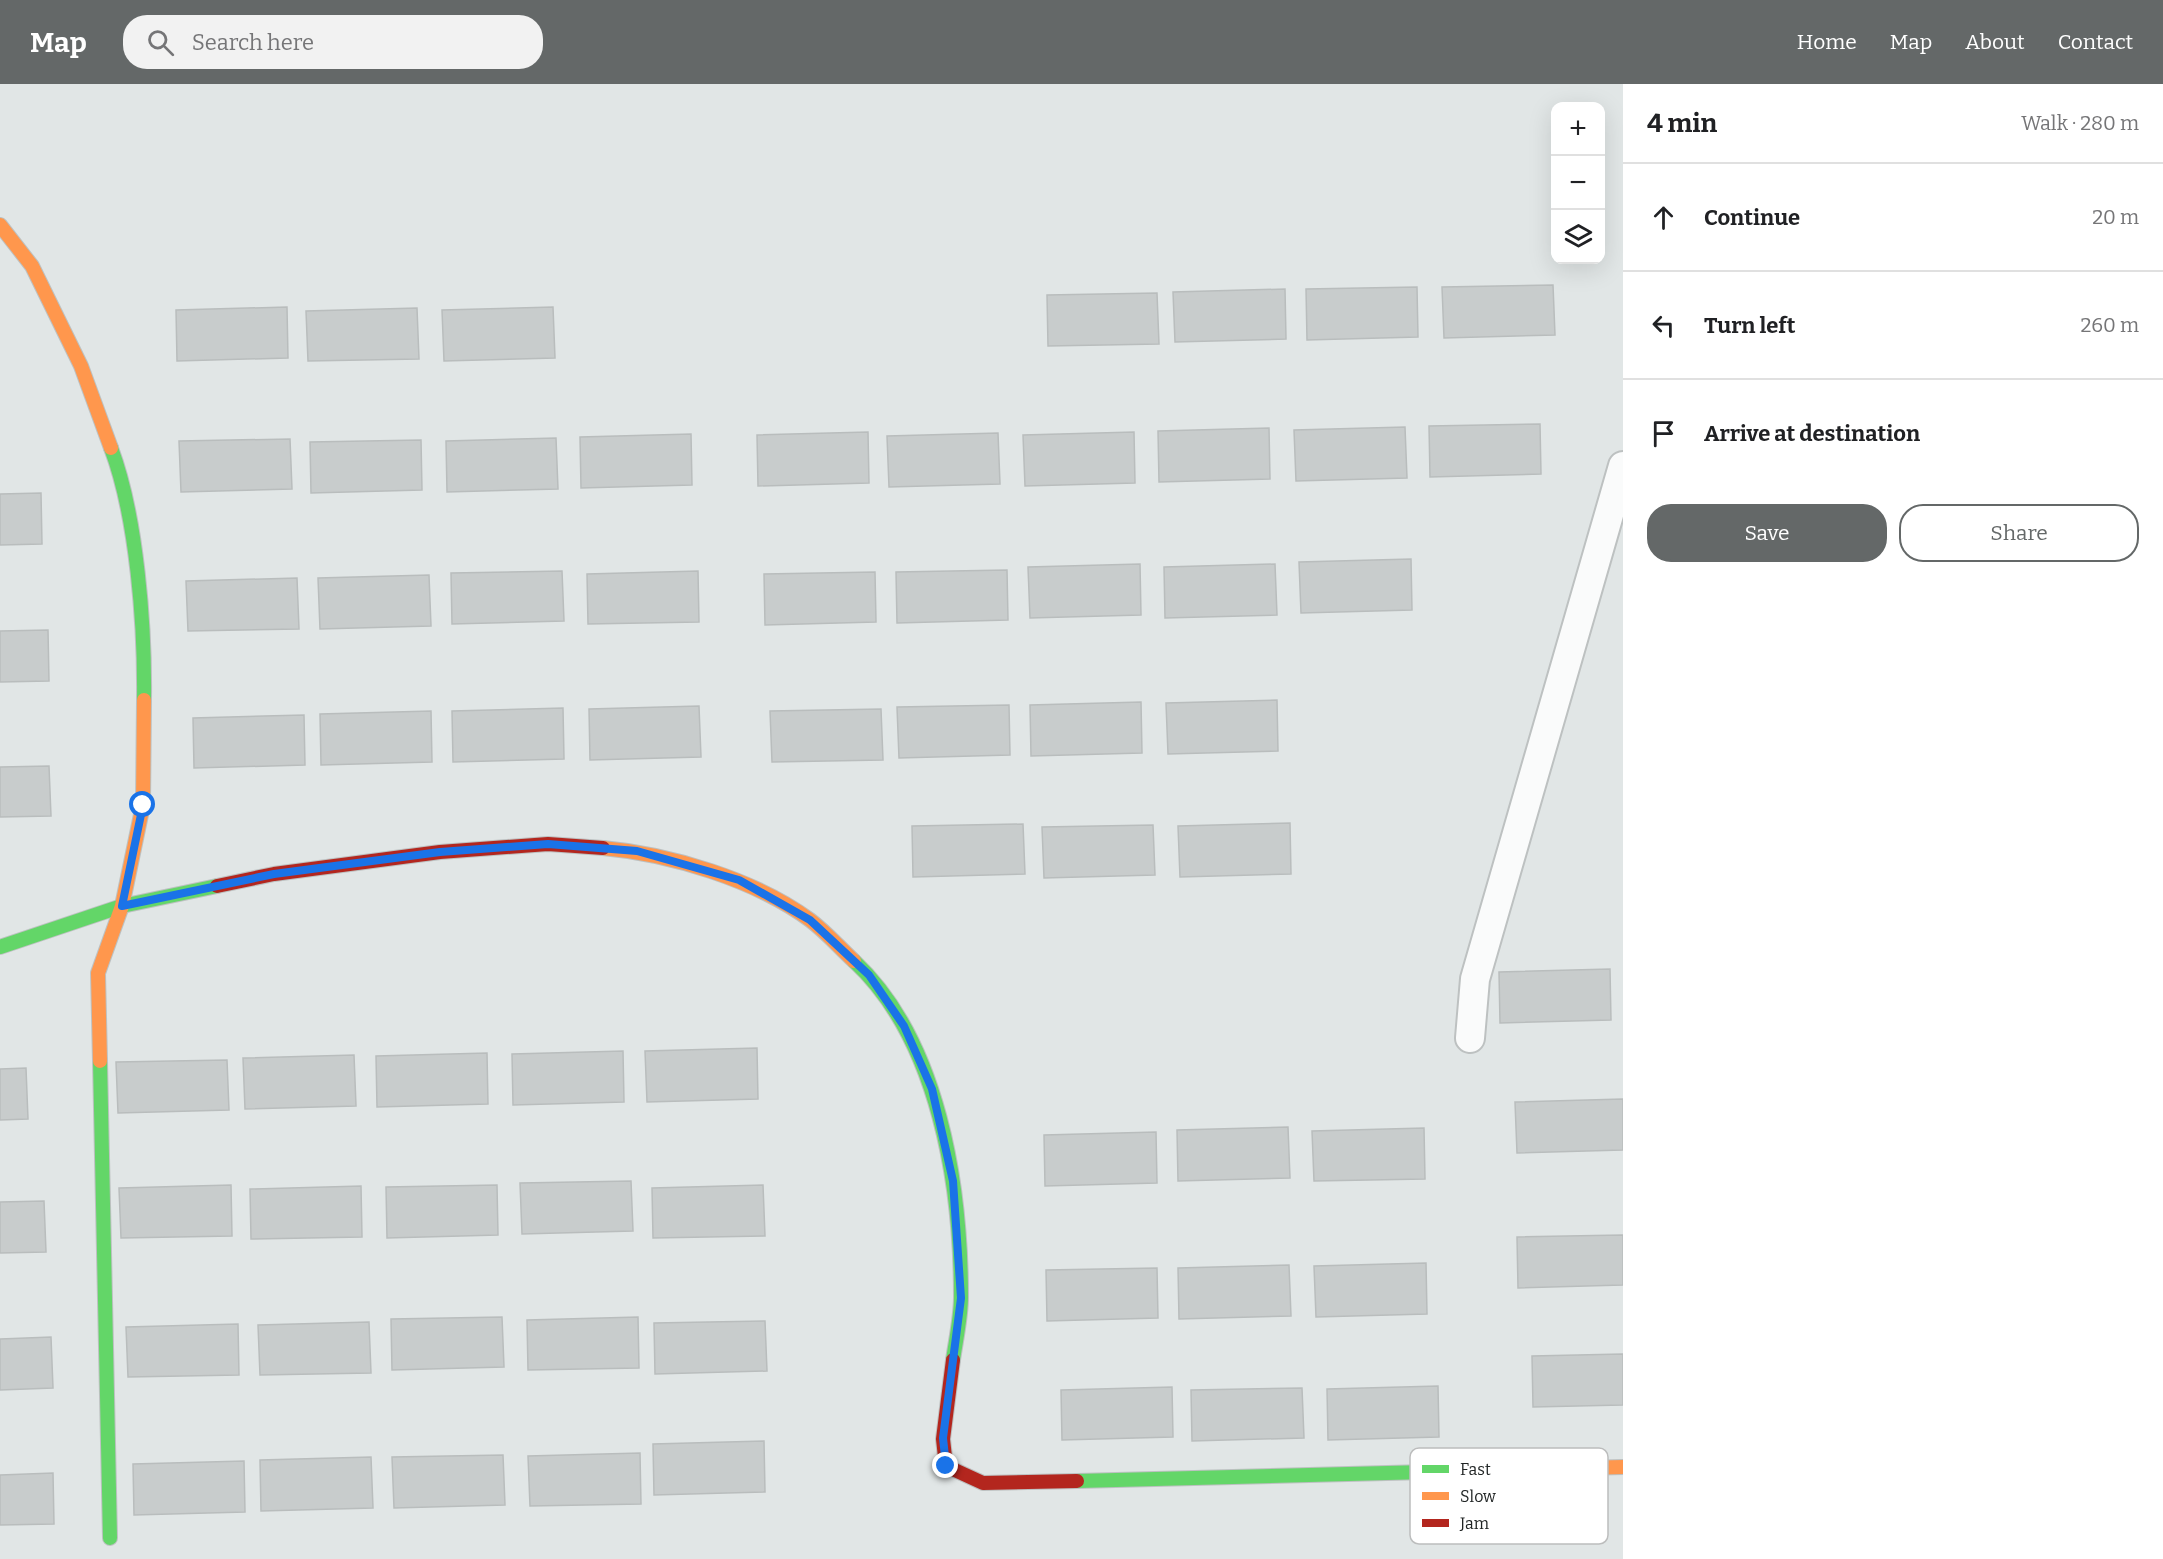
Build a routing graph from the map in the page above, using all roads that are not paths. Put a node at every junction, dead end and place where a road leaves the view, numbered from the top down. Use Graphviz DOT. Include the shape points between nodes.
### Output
graph roads {
  1 [pos="0,225"];
  2 [pos="1623,466"];
  3 [pos="122,906"];
  4 [pos="0,947"];
  5 [pos="1470,1038"];
  6 [pos="1608,1467"];
  7 [pos="1623,1467"];
  8 [pos="1410,1472"];
  9 [pos="110,1538"];
  1 -- 3 [label="street" via="32,266 81,366 117,463 134,548 145,659 143,805"];
  2 -- 5 [label="street" via="1476,979"];
  3 -- 4 [label="street"];
  3 -- 8 [label="street" via="274,874 440,852 548,844 637,851 739,880 810,920 869,975 904,1026 932,1089 953,1181 961,1298 943,1438 946,1466 983,1483"];
  3 -- 9 [label="street" via="98,973"];
  6 -- 7 [label="street"];
}
